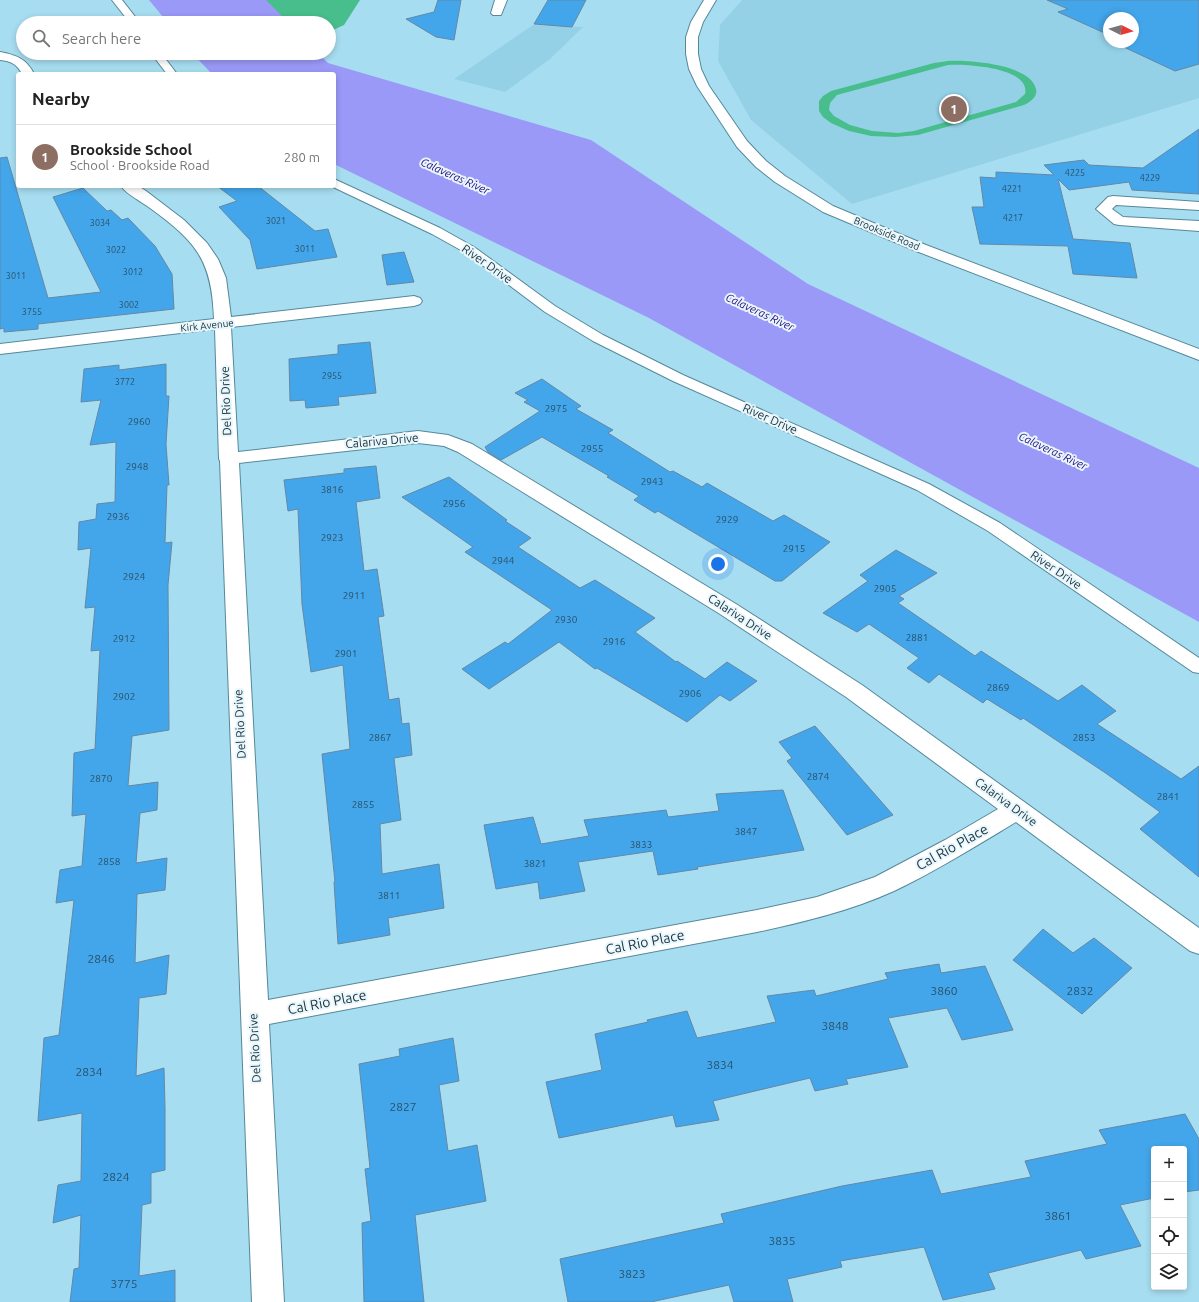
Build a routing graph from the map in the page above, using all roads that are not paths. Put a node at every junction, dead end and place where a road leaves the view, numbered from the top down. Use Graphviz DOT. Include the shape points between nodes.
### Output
graph roads {
  1 [pos="117,0"];
  2 [pos="501,0"];
  3 [pos="710,0"];
  4 [pos="497,13"];
  5 [pos="130,16"];
  6 [pos="0,56"];
  7 [pos="16,59"];
  8 [pos="18,60"];
  9 [pos="161,60"];
  10 [pos="27,72"];
  11 [pos="170,72"];
  12 [pos="336,183"];
  13 [pos="131,188"];
  14 [pos="1199,206"];
  15 [pos="1199,226"];
  16 [pos="414,301"];
  17 [pos="223,324"];
  18 [pos="0,348"];
  19 [pos="1199,355"];
  20 [pos="228,459"];
  21 [pos="1199,667"];
  22 [pos="1016,810"];
  23 [pos="1199,943"];
  24 [pos="254,1015"];
  25 [pos="268,1302"];
  1 -- 5 [label="lane"];
  2 -- 4 [label="street"];
  3 -- 19 [label="street, Brookside Road" via="697,22 692,37 695,69 703,86 742,144 780,179 828,209"];
  6 -- 7 [label="street"];
  8 -- 10 [label="street" via="22,62"];
  9 -- 11 [label="lane"];
  12 -- 21 [label="lane, River Drive" via="470,250 550,309 598,338 678,378 929,491 994,527"];
  13 -- 17 [label="street, Del Rio Drive" via="159,206 188,231 208,256 216,272 220,290"];
  14 -- 15 [label="street" via="1113,200 1103,209 1119,221"];
  16 -- 17 [label="street, Kirk Avenue"];
  17 -- 18 [label="street, Kirk Avenue"];
  17 -- 20 [label="street, Del Rio Drive"];
  20 -- 22 [label="street, Calariva Drive" via="418,437 448,441 465,448 728,609 848,687"];
  20 -- 24 [label="street, Del Rio Drive"];
  22 -- 23 [label="street, Calariva Drive"];
  22 -- 24 [label="street, Cal Rio Place" via="884,884 818,908"];
  24 -- 25 [label="street, Del Rio Drive"];
}
